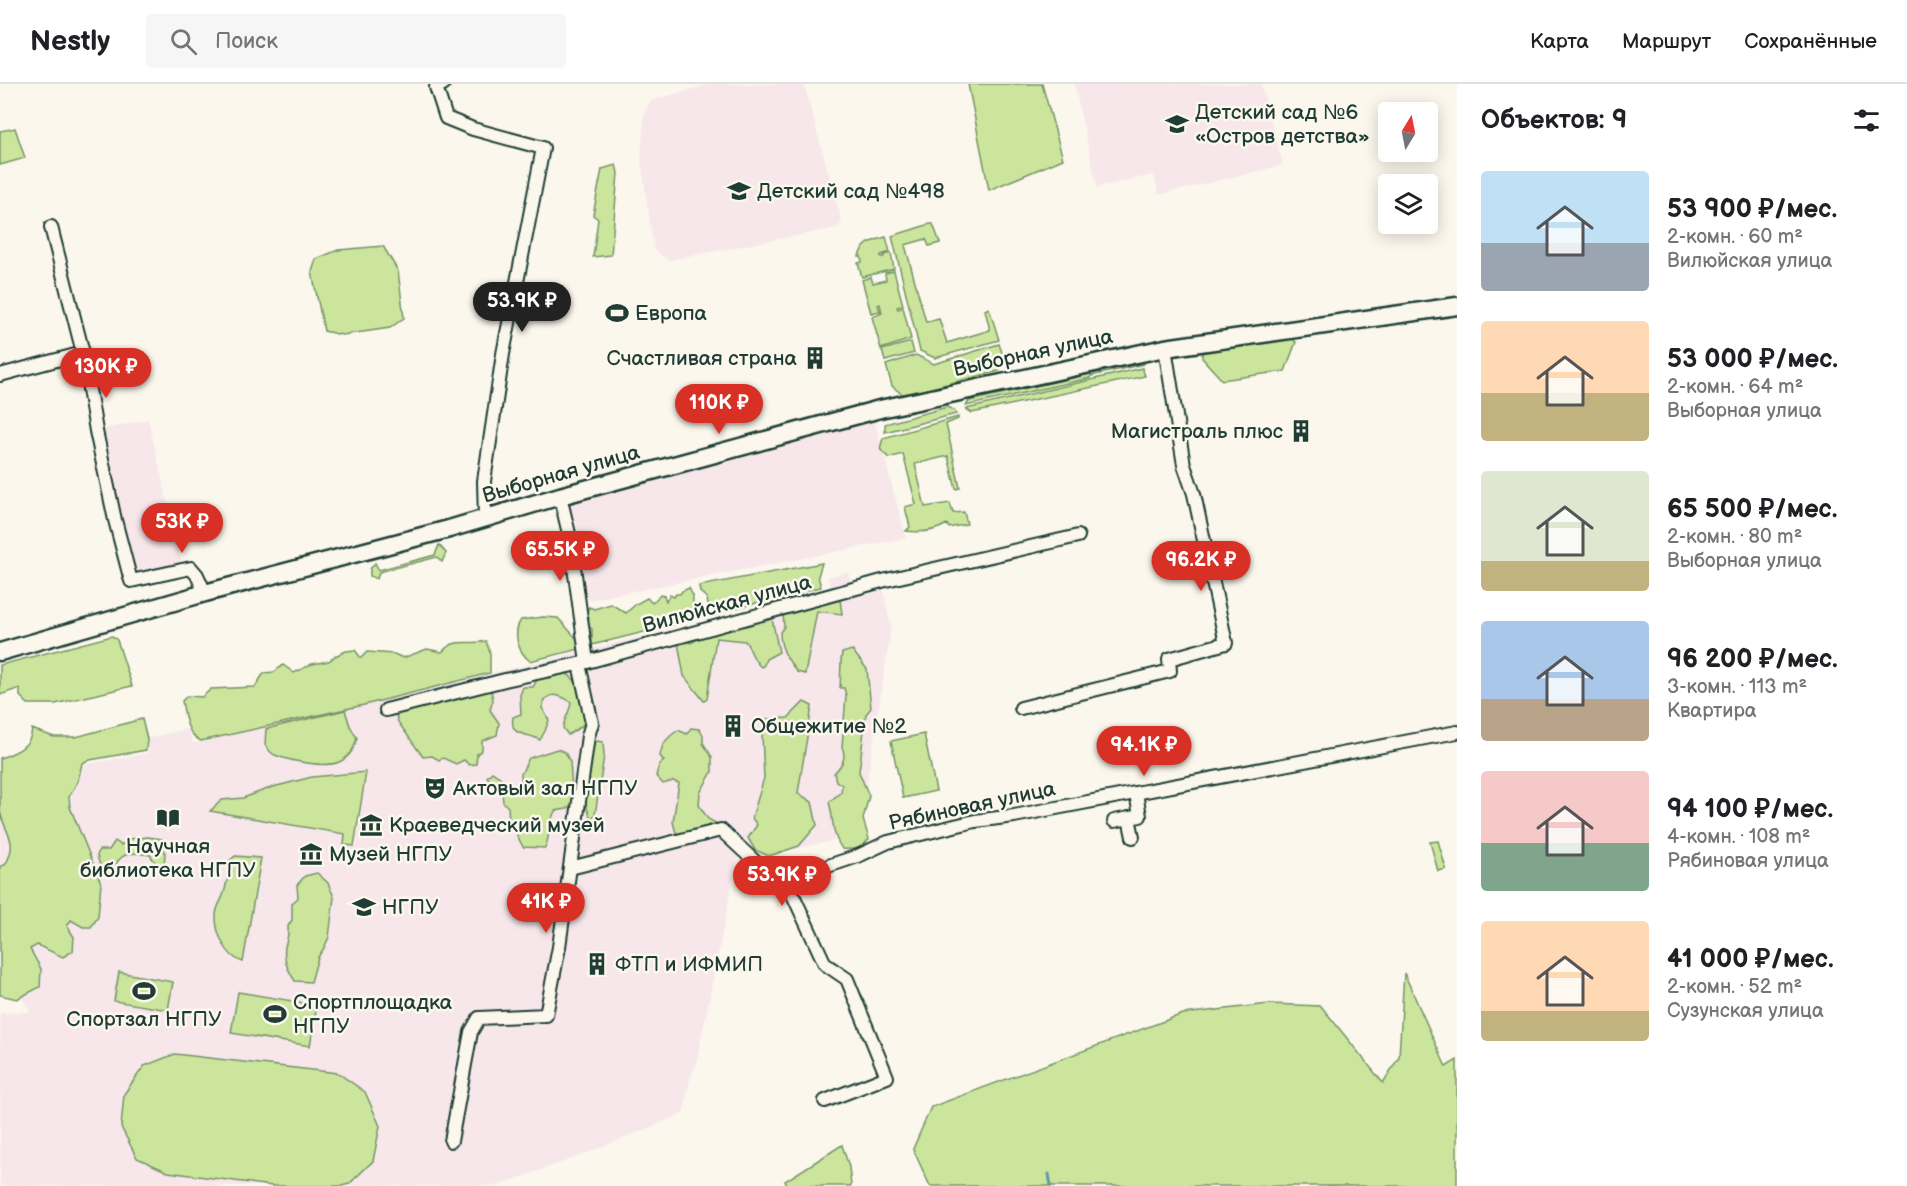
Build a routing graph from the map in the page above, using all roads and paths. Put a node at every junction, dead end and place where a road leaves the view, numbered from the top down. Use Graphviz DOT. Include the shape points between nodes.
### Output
graph roads {
  1 [pos="443,84"];
  2 [pos="51,227"];
  3 [pos="1457,306"];
  4 [pos="1165,348"];
  5 [pos="83,353"];
  6 [pos="0,375"];
  7 [pos="560,496"];
  8 [pos="485,518"];
  9 [pos="1078,536"];
  10 [pos="205,593"];
  11 [pos="0,652"];
  12 [pos="583,663"];
  13 [pos="1022,708"];
  14 [pos="386,710"];
  15 [pos="1457,732"];
  16 [pos="1136,793"];
  17 [pos="1130,818"];
  18 [pos="1114,821"];
  19 [pos="1133,837"];
  20 [pos="570,868"];
  21 [pos="783,881"];
  22 [pos="825,1101"];
  23 [pos="451,1141"];
  1 -- 8 [label="street" via="436,87 446,118 543,147 501,365 484,481"];
  2 -- 5 [label="street"];
  3 -- 4 [label="main road, Выборная улица"];
  4 -- 7 [label="main road, Выборная улица" via="880,409"];
  4 -- 13 [label="street" via="1184,465 1197,505 1226,643 1169,659 1170,671"];
  5 -- 6 [label="street"];
  5 -- 10 [label="street" via="96,431 131,581 191,568"];
  7 -- 8 [label="main road, Выборная улица"];
  7 -- 12 [label="street" via="570,538"];
  8 -- 10 [label="main road, Выборная улица"];
  9 -- 12 [label="street, Вилюйская улица" via="882,581"];
  10 -- 11 [label="main road, Выборная улица"];
  12 -- 14 [label="street, Вилюйская улица"];
  12 -- 20 [label="street" via="592,723"];
  15 -- 16 [label="street, Рябиновая улица"];
  16 -- 17 [label="street" via="1140,816"];
  16 -- 21 [label="street, Рябиновая улица" via="975,821 888,842"];
  17 -- 18 [label="street"];
  17 -- 19 [label="street"];
  20 -- 21 [label="street" via="721,830 763,869"];
  20 -- 23 [label="street" via="546,1015 479,1018 471,1032"];
  21 -- 22 [label="street" via="825,964 847,979 887,1077"];
}
